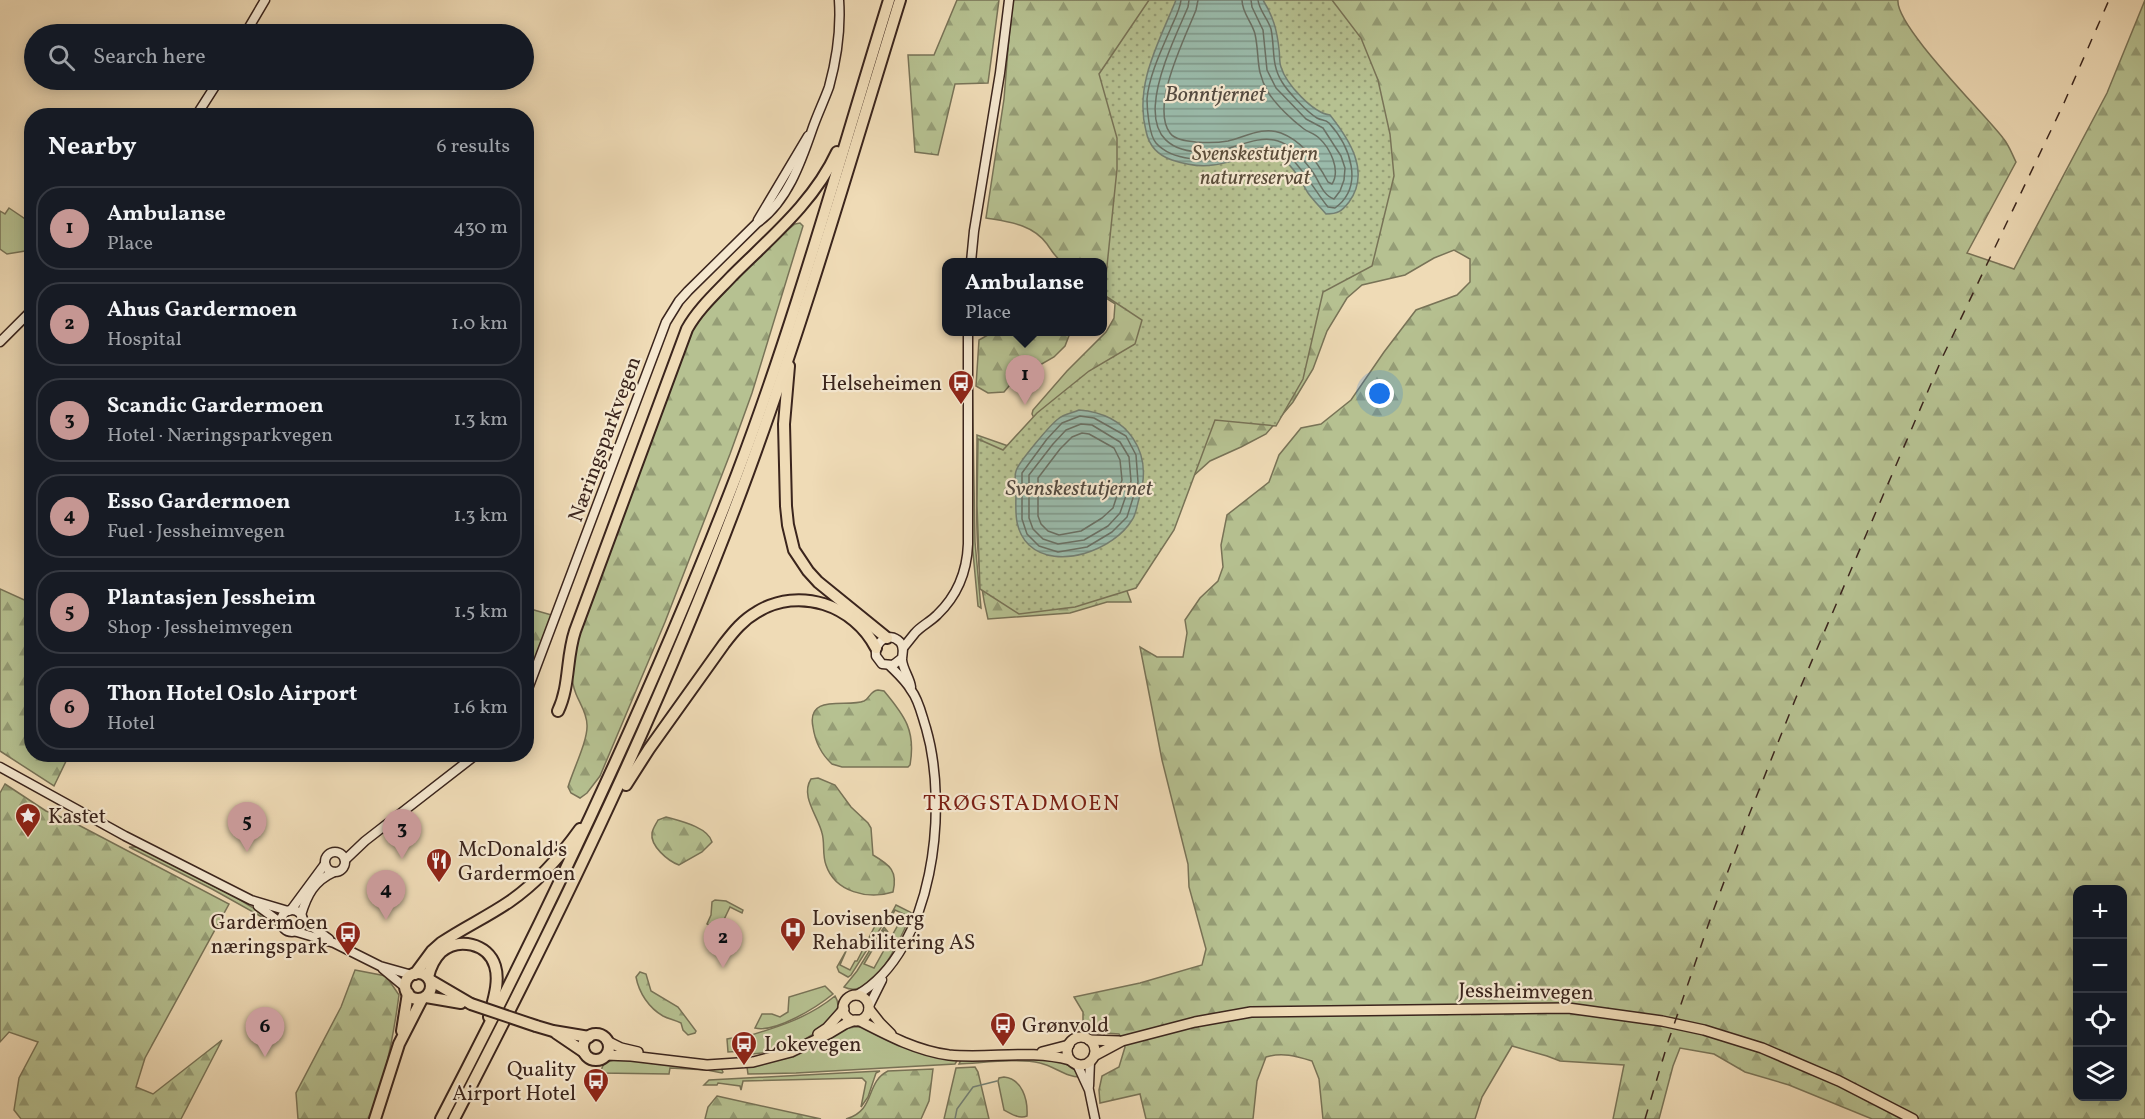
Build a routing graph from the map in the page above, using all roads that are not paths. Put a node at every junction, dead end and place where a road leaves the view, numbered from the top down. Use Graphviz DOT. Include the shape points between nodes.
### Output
graph roads {
  1 [pos="265,0"];
  2 [pos="839,0"];
  3 [pos="889,0"];
  4 [pos="900,0"];
  5 [pos="1009,0"];
  6 [pos="251,24"];
  7 [pos="213,90"];
  8 [pos="201,108"];
  9 [pos="853,116"];
  10 [pos="971,258"];
  11 [pos="24,318"];
  12 [pos="968,336"];
  13 [pos="0,342"];
  14 [pos="789,356"];
  15 [pos="915,633"];
  16 [pos="891,638"];
  17 [pos="876,648"];
  18 [pos="903,648"];
  19 [pos="902,658"];
  20 [pos="890,666"];
  21 [pos="534,673"];
  22 [pos="911,689"];
  23 [pos="558,711"];
  24 [pos="467,762"];
  25 [pos="0,767"];
  26 [pos="597,805"];
  27 [pos="609,809"];
  28 [pos="365,841"];
  29 [pos="339,852"];
  30 [pos="345,860"];
  31 [pos="325,864"];
  32 [pos="334,872"];
  33 [pos="251,900"];
  34 [pos="289,911"];
  35 [pos="302,917"];
  36 [pos="281,924"];
  37 [pos="297,932"];
  38 [pos="334,943"];
  39 [pos="380,966"];
  40 [pos="413,974"];
  41 [pos="884,974"];
  42 [pos="429,979"];
  43 [pos="406,990"];
  44 [pos="857,995"];
  45 [pos="424,998"];
  46 [pos="471,1004"];
  47 [pos="869,1007"];
  48 [pos="844,1008"];
  49 [pos="857,1020"];
  50 [pos="553,1031"];
  51 [pos="484,1035"];
  52 [pos="589,1037"];
  53 [pos="898,1039"];
  54 [pos="1089,1040"];
  55 [pos="607,1041"];
  56 [pos="1122,1041"];
  57 [pos="399,1044"];
  58 [pos="1069,1045"];
  59 [pos="584,1052"];
  60 [pos="1041,1053"];
  61 [pos="606,1055"];
  62 [pos="1092,1059"];
  63 [pos="1073,1062"];
  64 [pos="1089,1090"];
  65 [pos="375,1119"];
  66 [pos="441,1119"];
  67 [pos="454,1119"];
  68 [pos="1095,1119"];
  69 [pos="1913,1119"];
  1 -- 6 [label="main road"];
  2 -- 21 [label="main road, Næringsparkvegen" via="834,65 806,152 766,216 683,296 666,322"];
  3 -- 9 [label="highway"];
  4 -- 14 [label="highway"];
  5 -- 10 [label="main road"];
  7 -- 8 [label="main road"];
  9 -- 23 [label="highway" via="819,184 705,304 687,329 575,631"];
  9 -- 26 [label="highway" via="794,307 737,472 686,602"];
  11 -- 13 [label="main road"];
  12 -- 15 [label="main road" via="967,557 952,597"];
  14 -- 16 [label="highway" via="784,424 786,506 794,550 818,582"];
  14 -- 27 [label="highway" via="700,596"];
  15 -- 16 [label="main road"];
  15 -- 18 [label="main road"];
  16 -- 17 [label="main road" via="880,641"];
  16 -- 18 [label="main road"];
  17 -- 20 [label="main road" via="878,661"];
  17 -- 27 [label="highway" via="855,620 823,604 789,601 756,612 724,644"];
  18 -- 19 [label="main road"];
  19 -- 20 [label="main road"];
  19 -- 22 [label="main road"];
  20 -- 22 [label="main road"];
  22 -- 41 [label="main road" via="933,758 936,830 930,871 918,910"];
  24 -- 28 [label="main road"];
  25 -- 33 [label="main road"];
  26 -- 40 [label="highway" via="548,869 509,902 441,943"];
  26 -- 51 [label="highway"];
  27 -- 67 [label="highway"];
  28 -- 29 [label="main road"];
  28 -- 30 [label="main road"];
  29 -- 30 [label="main road"];
  29 -- 31 [label="main road" via="328,854"];
  30 -- 32 [label="main road" via="342,869"];
  31 -- 32 [label="main road"];
  31 -- 34 [label="main road"];
  32 -- 35 [label="main road" via="309,892"];
  33 -- 34 [label="main road"];
  33 -- 36 [label="main road"];
  34 -- 35 [label="main road"];
  34 -- 36 [label="main road"];
  35 -- 37 [label="main road"];
  35 -- 38 [label="main road"];
  36 -- 37 [label="main road" via="285,930"];
  37 -- 38 [label="main road"];
  38 -- 39 [label="main road"];
  39 -- 40 [label="main road"];
  39 -- 43 [label="main road"];
  40 -- 42 [label="highway"];
  40 -- 43 [label="highway"];
  41 -- 44 [label="main road"];
  41 -- 47 [label="main road"];
  42 -- 45 [label="highway" via="431,987"];
  42 -- 46 [label="highway"];
  42 -- 51 [label="highway" via="436,958 451,946 475,945 488,953 497,980"];
  43 -- 45 [label="highway" via="414,998"];
  43 -- 57 [label="highway"];
  44 -- 47 [label="main road"];
  44 -- 48 [label="main road" via="847,999"];
  45 -- 46 [label="highway"];
  45 -- 57 [label="highway"];
  46 -- 50 [label="highway, bridge"];
  47 -- 49 [label="main road" via="867,1015"];
  47 -- 53 [label="main road"];
  48 -- 49 [label="main road" via="846,1015"];
  48 -- 55 [label="main road" via="816,1035 773,1054 754,1057 670,1058 621,1048"];
  49 -- 53 [label="main road"];
  49 -- 61 [label="main road" via="791,1052 753,1062 707,1065"];
  50 -- 52 [label="highway"];
  50 -- 59 [label="highway"];
  51 -- 66 [label="highway"];
  52 -- 55 [label="highway" via="597,1035"];
  52 -- 59 [label="highway"];
  53 -- 60 [label="main road" via="950,1055"];
  54 -- 56 [label="main road, Jessheimvegen"];
  54 -- 58 [label="main road" via="1078,1038"];
  54 -- 62 [label="main road" via="1094,1047"];
  55 -- 61 [label="highway"];
  56 -- 62 [label="main road, Jessheimvegen"];
  56 -- 69 [label="main road, Jessheimvegen" via="1251,1012 1568,1008 1680,1025 1762,1048"];
  57 -- 65 [label="highway"];
  58 -- 60 [label="main road"];
  58 -- 63 [label="main road" via="1067,1053"];
  59 -- 61 [label="highway" via="593,1060"];
  60 -- 63 [label="main road"];
  62 -- 63 [label="main road" via="1084,1065"];
  62 -- 64 [label="main road"];
  63 -- 64 [label="main road"];
  64 -- 68 [label="main road"];
}
